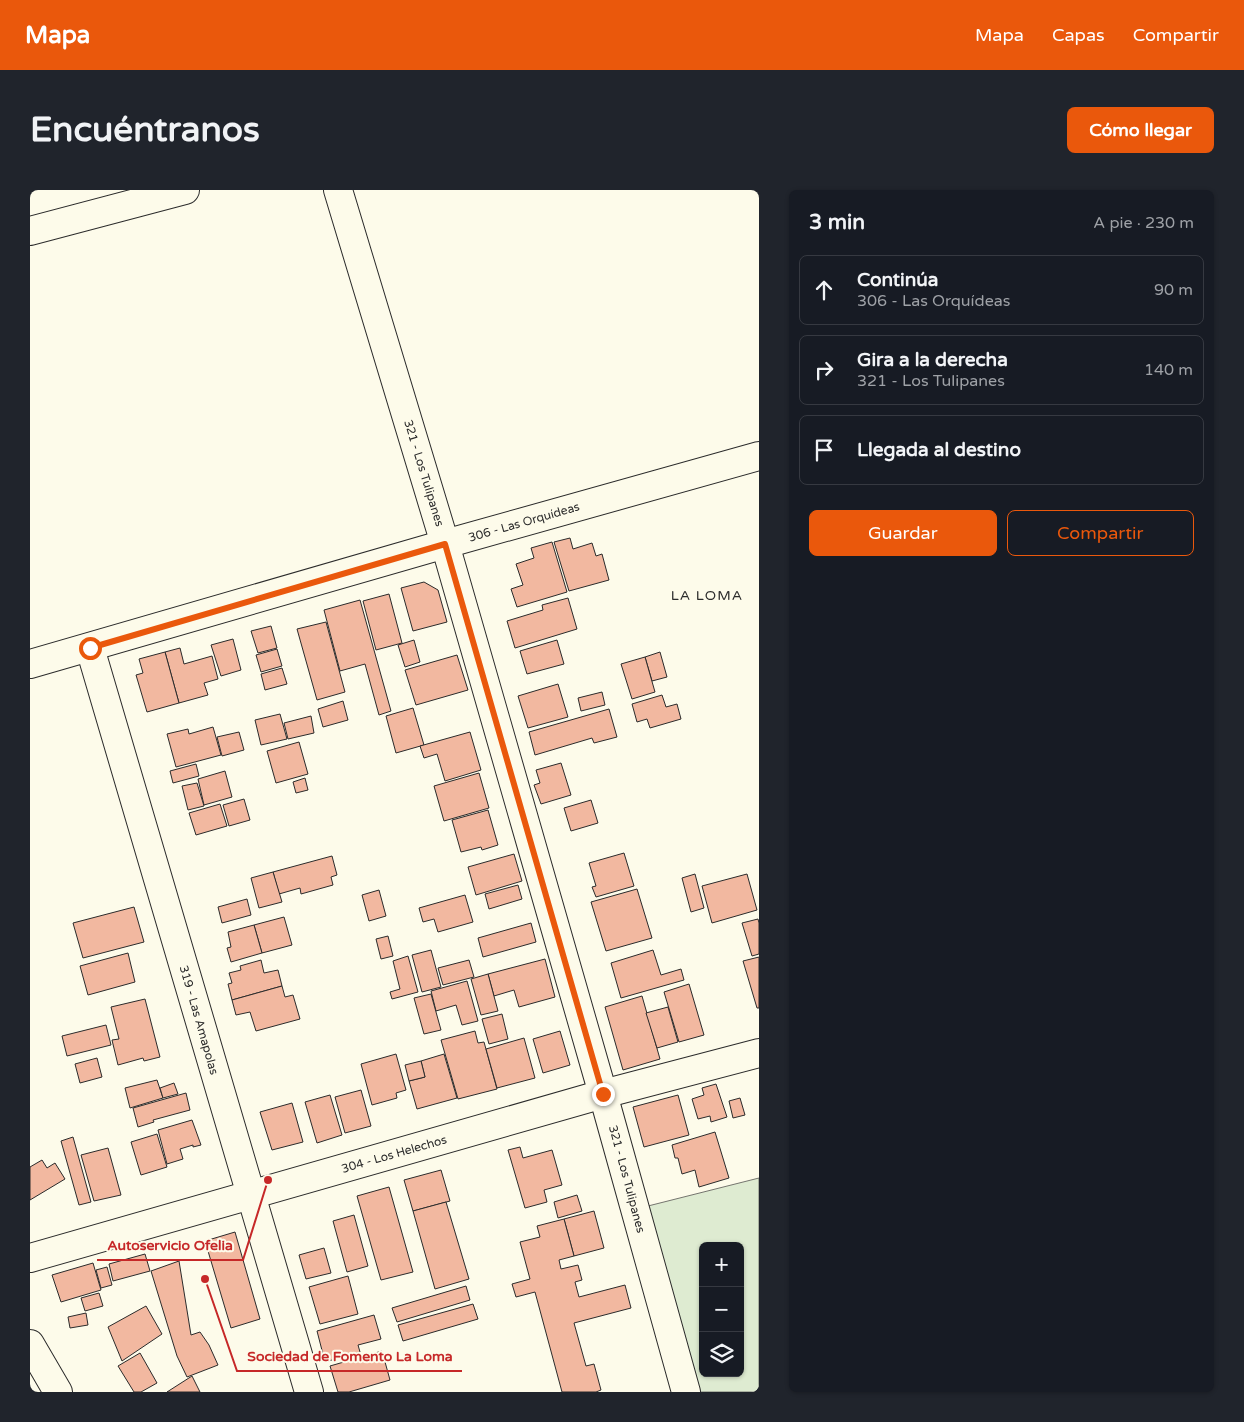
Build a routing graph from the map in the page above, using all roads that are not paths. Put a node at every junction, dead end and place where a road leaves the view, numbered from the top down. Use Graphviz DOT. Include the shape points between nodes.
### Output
graph roads {
  1 [pos="185,190"];
  2 [pos="338,190"];
  3 [pos="30,231"];
  4 [pos="759,456"];
  5 [pos="445,544"];
  6 [pos="90,648"];
  7 [pos="30,664"];
  8 [pos="759,1054"];
  9 [pos="603,1094"];
  10 [pos="250,1195"];
  11 [pos="30,1258"];
  12 [pos="30,1344"];
  13 [pos="58,1392"];
  14 [pos="309,1392"];
  15 [pos="686,1392"];
  1 -- 3 [label="street"];
  2 -- 5 [label="street, 321 - Los Tulipanes"];
  4 -- 5 [label="street, 306 - Las Orquídeas"];
  5 -- 6 [label="street, 306 - Las Orquídeas"];
  5 -- 9 [label="street, 321 - Los Tulipanes"];
  6 -- 7 [label="street, 306 - Las Orquídeas"];
  6 -- 10 [label="street, 319 - Las Amapolas"];
  8 -- 9 [label="street, 304 - Los Helechos"];
  9 -- 10 [label="street, 304 - Los Helechos"];
  9 -- 15 [label="street, 321 - Los Tulipanes"];
  10 -- 11 [label="street, 304 - Los Helechos"];
  10 -- 14 [label="street, 319 - Las Amapolas"];
  12 -- 13 [label="street"];
}
